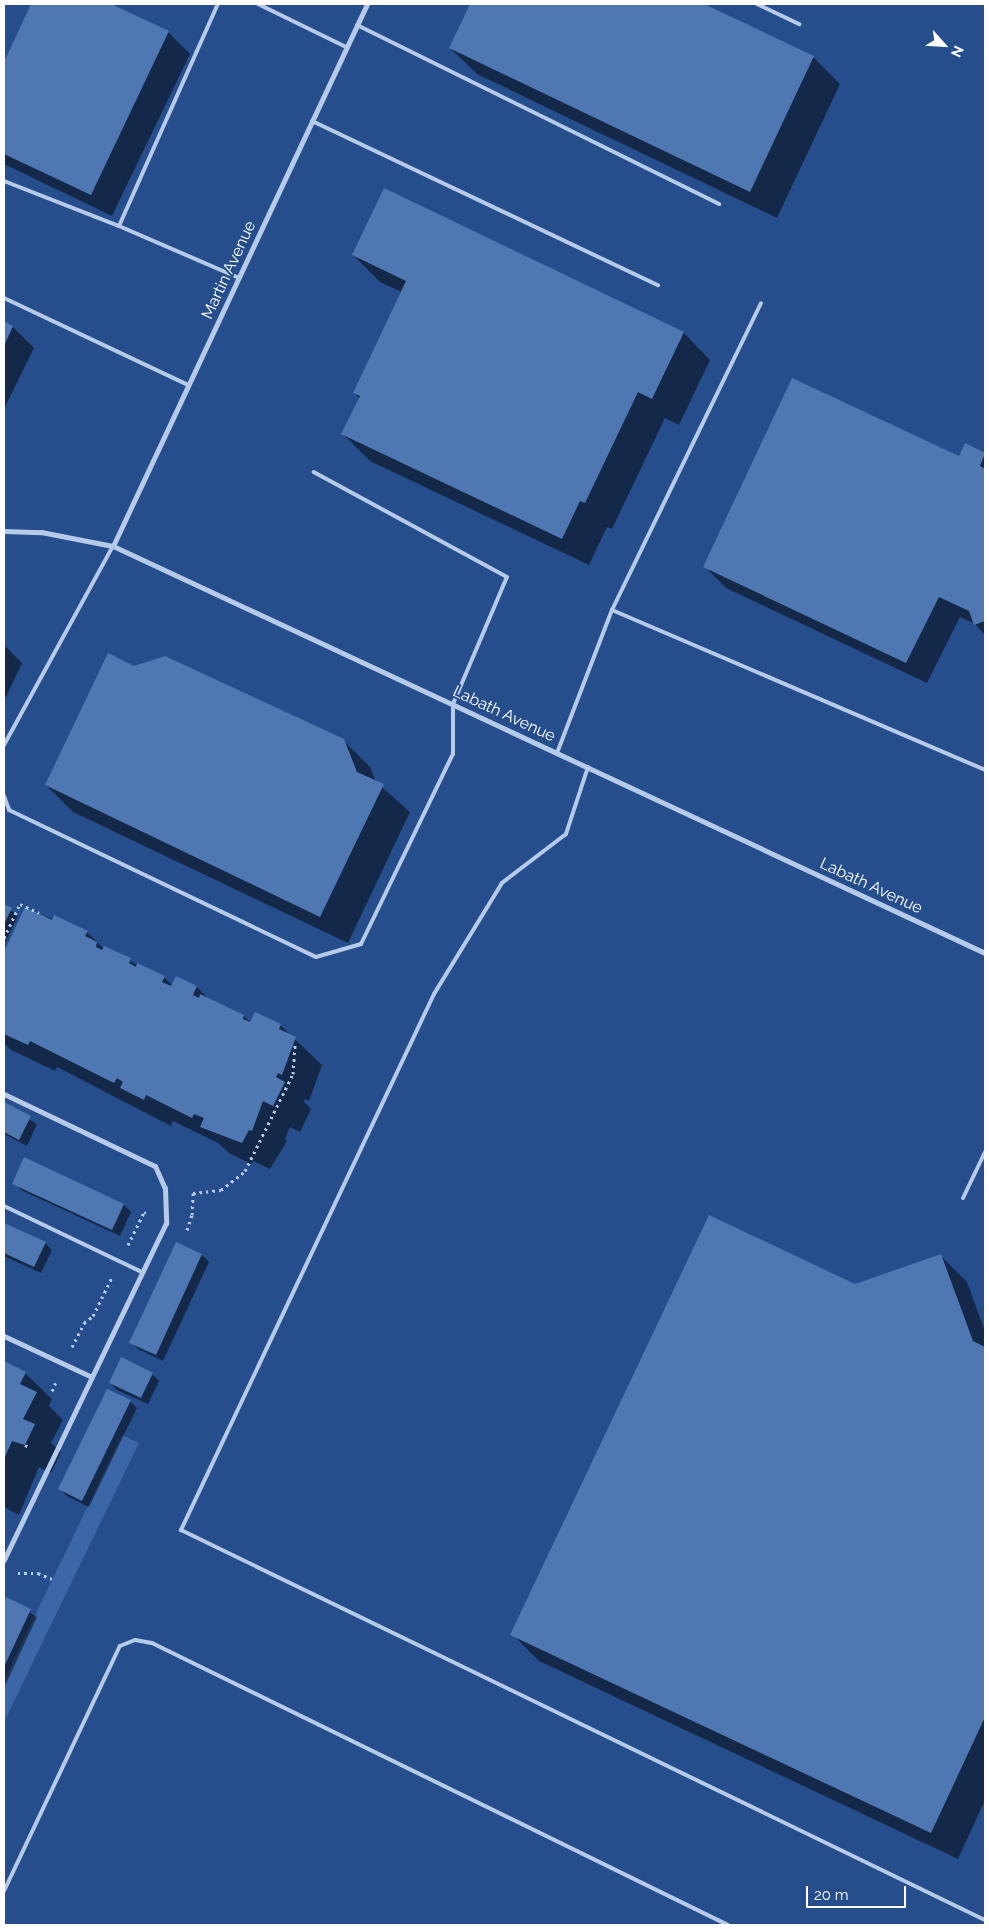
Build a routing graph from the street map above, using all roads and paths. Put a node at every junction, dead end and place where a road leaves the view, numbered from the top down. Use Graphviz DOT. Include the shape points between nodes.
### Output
graph roads {
  1 [pos="218,4"];
  2 [pos="258,4"];
  3 [pos="367,4"];
  4 [pos="757,4"];
  5 [pos="799,24"];
  6 [pos="357,25"];
  7 [pos="346,47"];
  8 [pos="312,121"];
  9 [pos="4,180"];
  10 [pos="720,204"];
  11 [pos="119,226"];
  12 [pos="238,278"];
  13 [pos="658,285"];
  14 [pos="4,298"];
  15 [pos="761,303"];
  16 [pos="188,385"];
  17 [pos="314,472"];
  18 [pos="4,530"];
  19 [pos="113,546"];
  20 [pos="612,610"];
  21 [pos="453,704"];
  22 [pos="4,746"];
  23 [pos="557,753"];
  24 [pos="588,767"];
  25 [pos="985,770"];
  26 [pos="4,796"];
  27 [pos="39,913"];
  28 [pos="4,938"];
  29 [pos="985,953"];
  30 [pos="4,1094"];
  31 [pos="985,1152"];
  32 [pos="963,1198"];
  33 [pos="4,1206"];
  34 [pos="142,1272"];
  35 [pos="4,1336"];
  36 [pos="92,1376"];
  37 [pos="4,1560"];
  38 [pos="12,1570"];
  39 [pos="52,1579"];
  40 [pos="4,1891"];
  41 [pos="985,1920"];
  42 [pos="728,1925"];
  1 -- 11 [label="lane"];
  2 -- 7 [label="lane"];
  3 -- 6 [label="street, Martin Avenue"];
  4 -- 5 [label="lane"];
  6 -- 7 [label="street, Martin Avenue"];
  6 -- 10 [label="lane"];
  7 -- 8 [label="street, Martin Avenue"];
  8 -- 12 [label="street, Martin Avenue"];
  8 -- 13 [label="lane"];
  9 -- 11 [label="lane"];
  11 -- 12 [label="lane"];
  12 -- 16 [label="street, Martin Avenue"];
  14 -- 16 [label="lane"];
  15 -- 20 [label="lane"];
  16 -- 19 [label="street, Martin Avenue"];
  17 -- 21 [label="lane" via="506,577"];
  18 -- 19 [label="street, Labath Avenue" via="41,532"];
  19 -- 21 [label="street, Labath Avenue"];
  19 -- 22 [label="lane"];
  20 -- 23 [label="lane"];
  20 -- 25 [label="lane"];
  21 -- 23 [label="street, Labath Avenue"];
  21 -- 26 [label="lane" via="453,754 362,944 316,957 9,810"];
  23 -- 24 [label="street, Labath Avenue"];
  24 -- 29 [label="street, Labath Avenue"];
  24 -- 41 [label="lane" via="566,834 502,884 434,994 181,1530"];
  27 -- 28 [label="path" via="20,904"];
  30 -- 34 [label="street" via="155,1166 165,1188 166,1223"];
  31 -- 32 [label="lane"];
  33 -- 34 [label="lane"];
  34 -- 36 [label="street"];
  35 -- 36 [label="street"];
  36 -- 37 [label="street"];
  38 -- 39 [label="path" via="20,1574 38,1573"];
  40 -- 42 [label="lane" via="120,1646 135,1640 152,1643"];
}
